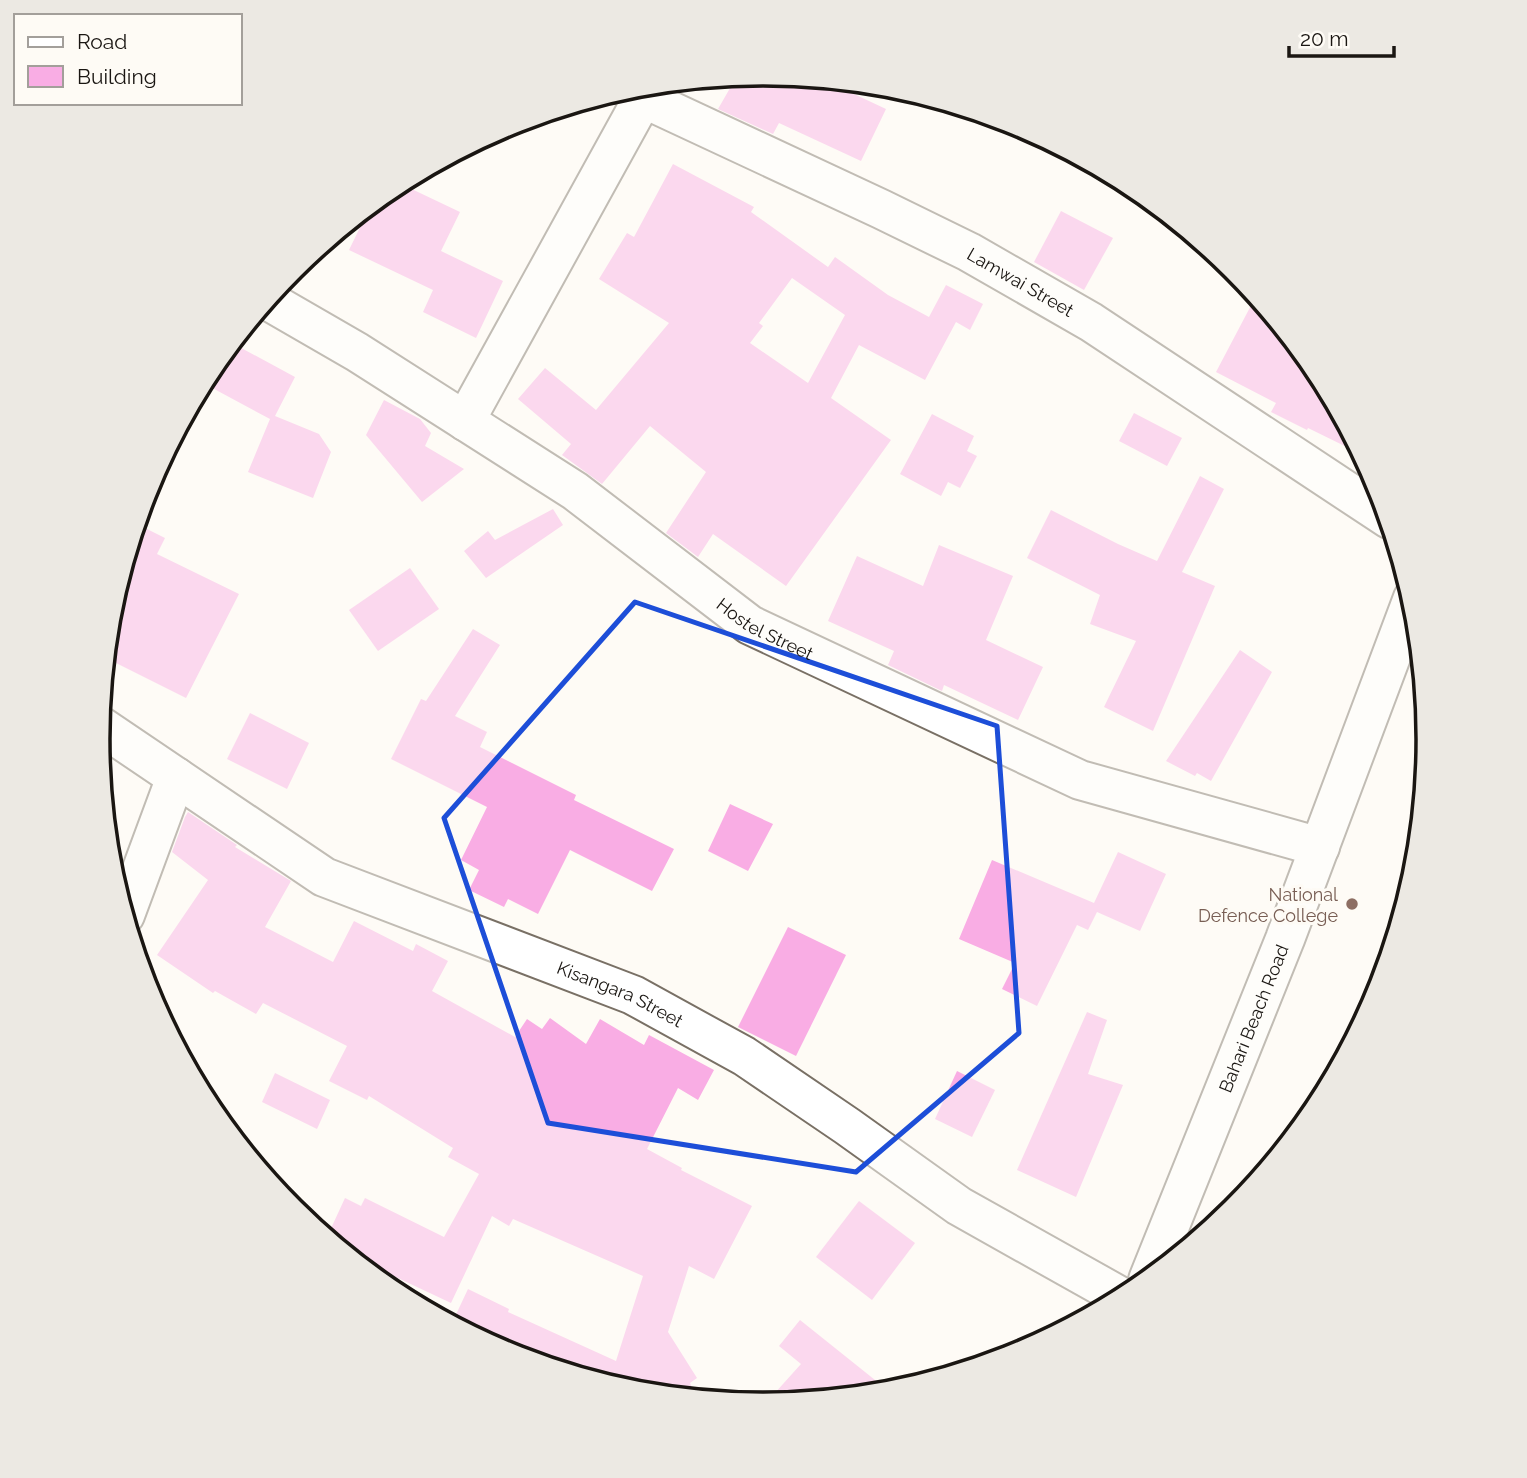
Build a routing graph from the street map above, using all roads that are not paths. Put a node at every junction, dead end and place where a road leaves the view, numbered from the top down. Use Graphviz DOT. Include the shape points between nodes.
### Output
graph roads {
  1 [pos="643,97"];
  2 [pos="632,99"];
  3 [pos="275,305"];
  4 [pos="465,421"];
  5 [pos="1375,510"];
  6 [pos="1405,618"];
  7 [pos="110,733"];
  8 [pos="176,777"];
  9 [pos="1320,847"];
  10 [pos="131,899"];
  11 [pos="1156,1261"];
  12 [pos="1111,1291"];
  1 -- 5 [label="street, Lamwai Street" via="980,258 1091,322"];
  2 -- 4 [label="street"];
  3 -- 4 [label="street, Hostel Street"];
  4 -- 9 [label="street, Hostel Street" via="575,491 750,625 1080,780"];
  6 -- 9 [label="street, Bahari Beach Road"];
  7 -- 8 [label="street, Kisangara Street"];
  8 -- 10 [label="street"];
  8 -- 12 [label="street, Kisangara Street" via="324,877 633,995 755,1064 960,1206"];
  9 -- 11 [label="street, Bahari Beach Road"];
}
